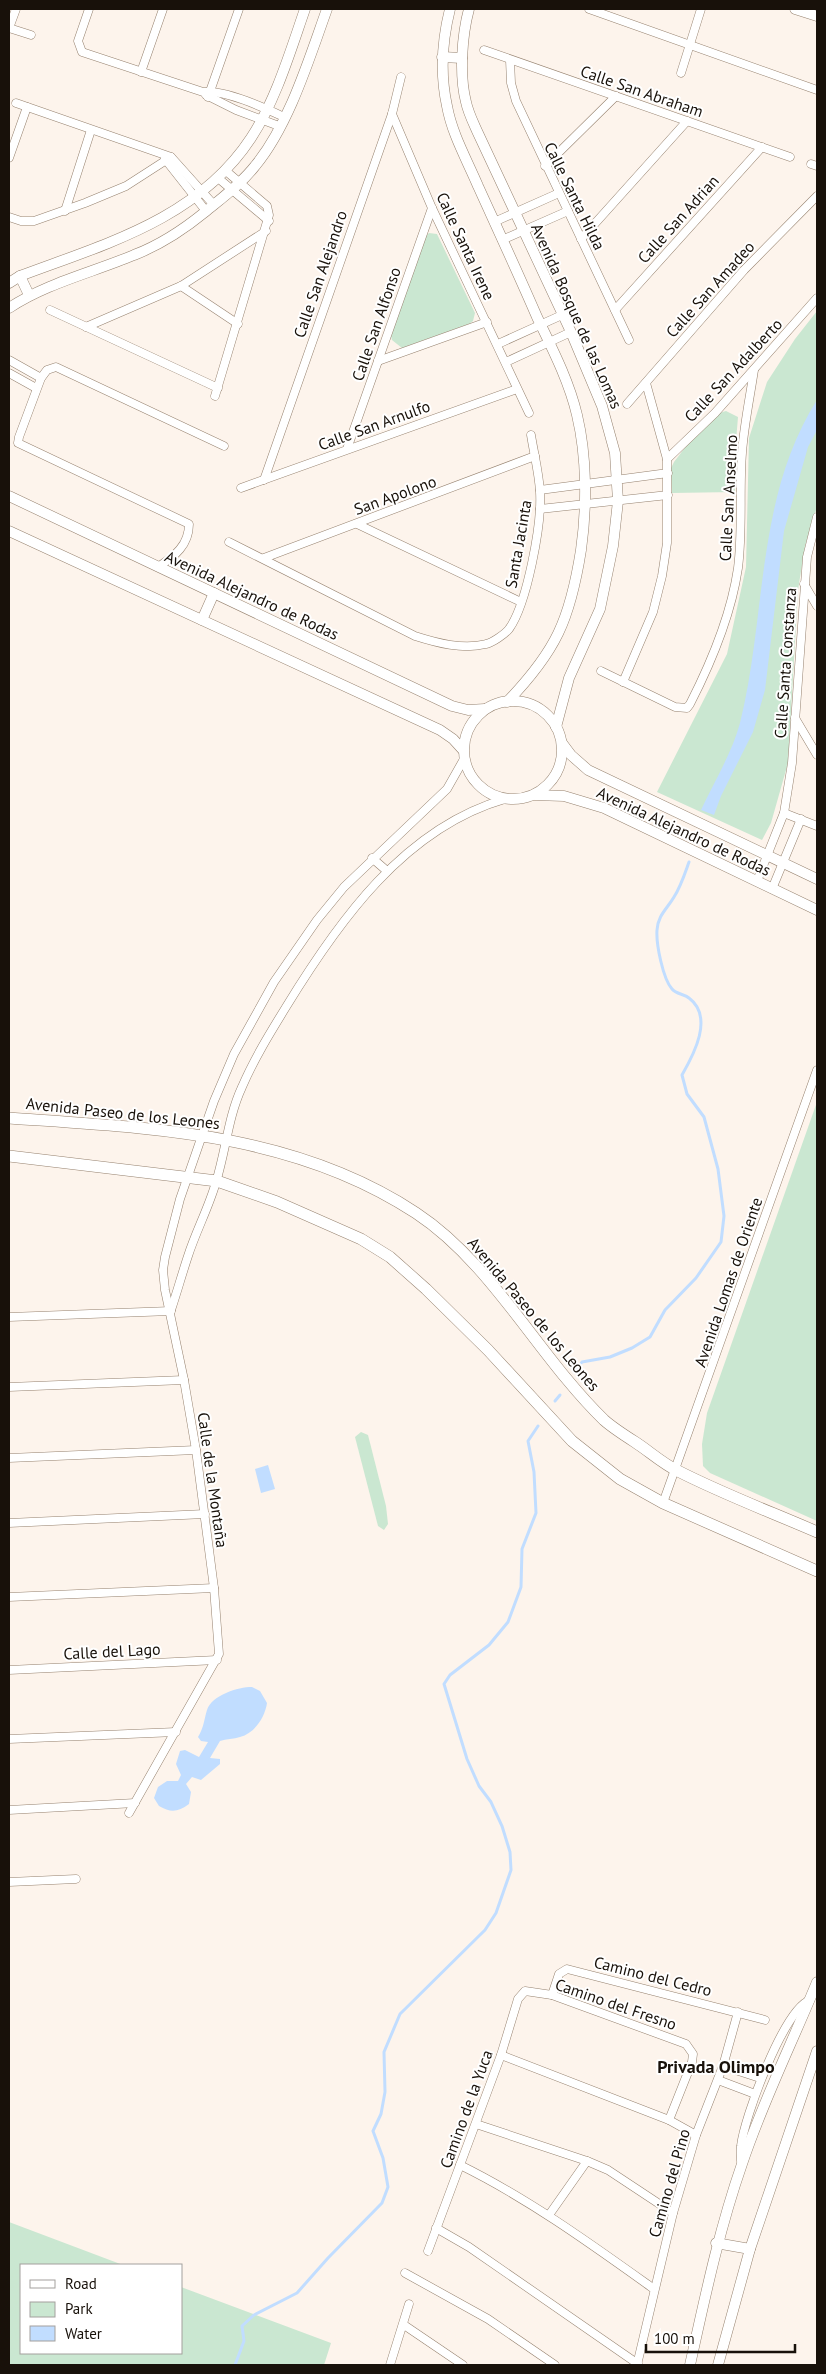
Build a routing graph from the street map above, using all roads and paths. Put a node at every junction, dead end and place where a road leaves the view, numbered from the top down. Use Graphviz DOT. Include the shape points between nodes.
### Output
graph roads {
  1 [pos="16,9"];
  2 [pos="89,9"];
  3 [pos="163,9"];
  4 [pos="239,9"];
  5 [pos="305,9"];
  6 [pos="327,9"];
  7 [pos="450,9"];
  8 [pos="469,9"];
  9 [pos="589,9"];
  10 [pos="701,9"];
  11 [pos="795,9"];
  12 [pos="817,16"];
  13 [pos="9,28"];
  14 [pos="31,35"];
  15 [pos="690,44"];
  16 [pos="484,50"];
  17 [pos="442,57"];
  18 [pos="462,58"];
  19 [pos="510,60"];
  20 [pos="140,72"];
  21 [pos="681,73"];
  22 [pos="401,78"];
  23 [pos="817,90"];
  24 [pos="207,94"];
  25 [pos="616,96"];
  26 [pos="16,103"];
  27 [pos="27,107"];
  28 [pos="266,108"];
  29 [pos="392,114"];
  30 [pos="261,119"];
  31 [pos="687,121"];
  32 [pos="282,122"];
  33 [pos="91,130"];
  34 [pos="762,147"];
  35 [pos="790,157"];
  36 [pos="9,158"];
  37 [pos="167,158"];
  38 [pos="545,166"];
  39 [pos="222,174"];
  40 [pos="240,182"];
  41 [pos="231,190"];
  42 [pos="559,193"];
  43 [pos="198,194"];
  44 [pos="817,196"];
  45 [pos="210,208"];
  46 [pos="432,208"];
  47 [pos="65,211"];
  48 [pos="568,211"];
  49 [pos="515,212"];
  50 [pos="9,217"];
  51 [pos="269,221"];
  52 [pos="494,222"];
  53 [pos="523,230"];
  54 [pos="266,231"];
  55 [pos="581,239"];
  56 [pos="502,240"];
  57 [pos="20,276"];
  58 [pos="9,283"];
  59 [pos="181,286"];
  60 [pos="29,295"];
  61 [pos="817,298"];
  62 [pos="9,308"];
  63 [pos="50,310"];
  64 [pos="615,310"];
  65 [pos="562,315"];
  66 [pos="487,322"];
  67 [pos="238,324"];
  68 [pos="541,325"];
  69 [pos="86,327"];
  70 [pos="571,332"];
  71 [pos="630,340"];
  72 [pos="549,342"];
  73 [pos="498,344"];
  74 [pos="9,360"];
  75 [pos="378,361"];
  76 [pos="506,362"];
  77 [pos="754,370"];
  78 [pos="9,373"];
  79 [pos="41,378"];
  80 [pos="646,383"];
  81 [pos="36,388"];
  82 [pos="517,389"];
  83 [pos="627,404"];
  84 [pos="529,413"];
  85 [pos="531,435"];
  86 [pos="224,446"];
  87 [pos="347,449"];
  88 [pos="535,456"];
  89 [pos="667,459"];
  90 [pos="668,473"];
  91 [pos="264,480"];
  92 [pos="618,480"];
  93 [pos="584,485"];
  94 [pos="240,488"];
  95 [pos="540,490"];
  96 [pos="9,496"];
  97 [pos="668,496"];
  98 [pos="618,501"];
  99 [pos="584,505"];
  100 [pos="540,509"];
  101 [pos="817,517"];
  102 [pos="357,524"];
  103 [pos="9,531"];
  104 [pos="229,542"];
  105 [pos="264,558"];
  106 [pos="158,567"];
  107 [pos="804,583"];
  108 [pos="214,593"];
  109 [pos="521,602"];
  110 [pos="817,606"];
  111 [pos="202,620"];
  112 [pos="601,671"];
  113 [pos="623,682"];
  114 [pos="507,702"];
  115 [pos="485,710"];
  116 [pos="795,717"];
  117 [pos="556,727"];
  118 [pos="562,742"];
  119 [pos="464,754"];
  120 [pos="817,755"];
  121 [pos="534,795"];
  122 [pos="505,799"];
  123 [pos="784,813"];
  124 [pos="802,819"];
  125 [pos="817,826"];
  126 [pos="767,856"];
  127 [pos="372,858"];
  128 [pos="783,863"];
  129 [pos="387,871"];
  130 [pos="817,879"];
  131 [pos="757,881"];
  132 [pos="772,888"];
  133 [pos="817,910"];
  134 [pos="817,1070"];
  135 [pos="9,1118"];
  136 [pos="202,1134"];
  137 [pos="226,1139"];
  138 [pos="9,1156"];
  139 [pos="189,1176"];
  140 [pos="216,1181"];
  141 [pos="171,1310"];
  142 [pos="9,1316"];
  143 [pos="184,1380"];
  144 [pos="9,1387"];
  145 [pos="196,1450"];
  146 [pos="9,1458"];
  147 [pos="676,1470"];
  148 [pos="663,1503"];
  149 [pos="205,1514"];
  150 [pos="9,1523"];
  151 [pos="817,1532"];
  152 [pos="817,1571"];
  153 [pos="214,1588"];
  154 [pos="9,1597"];
  155 [pos="218,1657"];
  156 [pos="9,1670"];
  157 [pos="176,1732"];
  158 [pos="9,1739"];
  159 [pos="135,1803"];
  160 [pos="9,1810"];
  161 [pos="129,1813"];
  162 [pos="76,1879"];
  163 [pos="9,1882"];
  164 [pos="817,1982"];
  165 [pos="552,1996"];
  166 [pos="518,1999"];
  167 [pos="810,2000"];
  168 [pos="738,2012"];
  169 [pos="765,2020"];
  170 [pos="817,2051"];
  171 [pos="501,2054"];
  172 [pos="723,2066"];
  173 [pos="760,2078"];
  174 [pos="718,2080"];
  175 [pos="755,2094"];
  176 [pos="670,2120"];
  177 [pos="476,2124"];
  178 [pos="696,2135"];
  179 [pos="587,2161"];
  180 [pos="742,2164"];
  181 [pos="460,2165"];
  182 [pos="673,2213"];
  183 [pos="549,2214"];
  184 [pos="436,2228"];
  185 [pos="716,2243"];
  186 [pos="750,2249"];
  187 [pos="428,2251"];
  188 [pos="405,2273"];
  189 [pos="654,2289"];
  190 [pos="409,2304"];
  191 [pos="404,2325"];
  192 [pos="390,2365"];
  193 [pos="463,2365"];
  194 [pos="555,2365"];
  195 [pos="637,2365"];
  196 [pos="690,2365"];
  197 [pos="718,2365"];
  1 -- 13 [label="street"];
  2 -- 20 [label="street" via="78,45 82,52"];
  3 -- 20 [label="street"];
  4 -- 24 [label="street"];
  5 -- 28 [label="street"];
  6 -- 32 [label="street" via="297,92"];
  7 -- 17 [label="street"];
  8 -- 18 [label="street, Avenida Bosque de las Lomas"];
  9 -- 15 [label="street"];
  10 -- 15 [label="street"];
  11 -- 12 [label="street"];
  13 -- 14 [label="street"];
  15 -- 21 [label="street"];
  15 -- 23 [label="street"];
  16 -- 19 [label="street, Calle San Abraham"];
  17 -- 18 [label="street"];
  17 -- 52 [label="street" via="453,129"];
  18 -- 49 [label="street, Avenida Bosque de las Lomas" via="466,101"];
  19 -- 25 [label="street, Calle San Abraham"];
  19 -- 38 [label="street, Calle Santa Hilda" via="516,101"];
  20 -- 24 [label="street"];
  22 -- 29 [label="street, Calle San Alejandro"];
  24 -- 28 [label="street"];
  24 -- 30 [label="street"];
  25 -- 31 [label="street, Calle San Abraham"];
  25 -- 38 [label="street"];
  26 -- 27 [label="street"];
  27 -- 33 [label="street"];
  27 -- 36 [label="street"];
  28 -- 30 [label="street"];
  28 -- 32 [label="street"];
  29 -- 46 [label="street, Calle Santa Irene"];
  29 -- 91 [label="street, Calle San Alejandro"];
  30 -- 32 [label="street"];
  30 -- 39 [label="street" via="251,138"];
  31 -- 34 [label="street, Calle San Abraham"];
  31 -- 55 [label="street"];
  32 -- 40 [label="street" via="255,166"];
  33 -- 37 [label="street"];
  33 -- 47 [label="street"];
  34 -- 35 [label="street, Calle San Abraham"];
  34 -- 64 [label="street, Calle San Adrian"];
  37 -- 43 [label="street"];
  37 -- 47 [label="street" via="126,186"];
  38 -- 42 [label="street, Calle Santa Hilda"];
  39 -- 40 [label="street"];
  39 -- 41 [label="street"];
  39 -- 43 [label="street"];
  40 -- 41 [label="street"];
  40 -- 51 [label="street" via="267,206"];
  41 -- 45 [label="street"];
  41 -- 51 [label="street"];
  42 -- 48 [label="street, Calle Santa Hilda"];
  42 -- 49 [label="street"];
  43 -- 45 [label="street"];
  43 -- 57 [label="street" via="144,229"];
  44 -- 80 [label="street, Calle San Amadeo" via="744,270"];
  45 -- 60 [label="street" via="164,241 142,252"];
  46 -- 66 [label="street, Calle Santa Irene"];
  46 -- 75 [label="street, Calle San Alfonso"];
  47 -- 50 [label="street" via="34,221"];
  48 -- 53 [label="street"];
  48 -- 55 [label="street, Calle Santa Hilda"];
  49 -- 52 [label="street"];
  49 -- 53 [label="street, Avenida Bosque de las Lomas"];
  51 -- 54 [label="street"];
  52 -- 56 [label="street"];
  53 -- 56 [label="street"];
  53 -- 65 [label="street, Avenida Bosque de las Lomas"];
  54 -- 59 [label="street"];
  54 -- 67 [label="street"];
  55 -- 64 [label="street, Calle Santa Hilda"];
  56 -- 68 [label="street"];
  57 -- 58 [label="street"];
  57 -- 60 [label="street"];
  59 -- 67 [label="street"];
  59 -- 69 [label="street"];
  60 -- 62 [label="street"];
  61 -- 77 [label="street, Calle San Adalberto"];
  63 -- 69 [label="street"];
  64 -- 71 [label="street, Calle Santa Hilda"];
  65 -- 68 [label="street"];
  65 -- 70 [label="street, Avenida Bosque de las Lomas"];
  66 -- 73 [label="street, Calle Santa Irene"];
  66 -- 75 [label="street"];
  67 -- 69 [label="street" via="217,392"];
  68 -- 72 [label="street"];
  68 -- 73 [label="street"];
  70 -- 72 [label="street"];
  70 -- 92 [label="street, Avenida Bosque de las Lomas" via="608,426 616,453"];
  72 -- 76 [label="street"];
  72 -- 93 [label="street" via="577,414"];
  73 -- 76 [label="street, Calle Santa Irene"];
  74 -- 79 [label="street"];
  75 -- 87 [label="street, Calle San Alfonso"];
  76 -- 82 [label="street, Calle Santa Irene"];
  77 -- 89 [label="street, Calle San Adalberto"];
  77 -- 113 [label="street, Calle San Anselmo" via="742,455 738,568 711,663 687,708 675,707"];
  78 -- 81 [label="street"];
  79 -- 81 [label="street"];
  79 -- 86 [label="street" via="47,370 56,367"];
  80 -- 83 [label="street, Calle San Amadeo"];
  80 -- 89 [label="street"];
  81 -- 106 [label="street" via="18,443 189,524 189,536 173,557"];
  82 -- 84 [label="street, Calle Santa Irene"];
  82 -- 87 [label="street, Calle San Arnulfo"];
  85 -- 88 [label="street, Santa Jacinta"];
  87 -- 91 [label="street, Calle San Arnulfo"];
  88 -- 95 [label="street, Santa Jacinta"];
  88 -- 102 [label="street, San Apolono"];
  89 -- 90 [label="street"];
  90 -- 92 [label="street"];
  90 -- 97 [label="street"];
  91 -- 94 [label="street, Calle San Arnulfo"];
  92 -- 93 [label="street"];
  92 -- 98 [label="street, Avenida Bosque de las Lomas"];
  93 -- 95 [label="street"];
  93 -- 99 [label="street"];
  95 -- 100 [label="street, Santa Jacinta"];
  96 -- 106 [label="street, Avenida Alejandro de Rodas"];
  97 -- 98 [label="street"];
  97 -- 113 [label="street" via="668,543 662,576 653,612"];
  98 -- 99 [label="street"];
  98 -- 117 [label="street, Avenida Bosque de las Lomas" via="600,609 569,678"];
  99 -- 100 [label="street"];
  99 -- 114 [label="street" via="576,581 558,637 537,669"];
  100 -- 109 [label="street, Santa Jacinta" via="529,579"];
  101 -- 107 [label="street, Calle Santa Constanza"];
  102 -- 105 [label="street, San Apolono"];
  102 -- 109 [label="street"];
  103 -- 111 [label="street"];
  104 -- 105 [label="street"];
  105 -- 109 [label="street, Santa Jacinta" via="415,636 441,644 488,644 508,630"];
  106 -- 108 [label="street, Avenida Alejandro de Rodas"];
  107 -- 110 [label="street"];
  107 -- 116 [label="street, Calle Santa Constanza"];
  108 -- 111 [label="street"];
  108 -- 115 [label="street, Avenida Alejandro de Rodas" via="452,706"];
  111 -- 119 [label="street" via="440,730 453,739"];
  112 -- 113 [label="street"];
  114 -- 115 [label="street"];
  114 -- 117 [label="street" via="532,705 546,714"];
  115 -- 119 [label="street" via="467,731"];
  116 -- 120 [label="street"];
  116 -- 123 [label="street, Calle Santa Constanza"];
  117 -- 118 [label="street"];
  118 -- 121 [label="street" via="562,758 557,773"];
  118 -- 126 [label="street, Avenida Alejandro de Rodas" via="588,770"];
  119 -- 122 [label="street" via="469,773 478,786 495,797"];
  119 -- 127 [label="street, Calle de la Montaña" via="447,790"];
  121 -- 122 [label="street"];
  121 -- 131 [label="street, Avenida Alejandro de Rodas" via="564,796 604,808"];
  122 -- 129 [label="street" via="471,810 448,823"];
  123 -- 124 [label="street"];
  123 -- 126 [label="street, Calle Santa Constanza"];
  124 -- 125 [label="street"];
  124 -- 128 [label="street"];
  126 -- 128 [label="street, Avenida Alejandro de Rodas"];
  126 -- 131 [label="street, Calle Santa Constanza"];
  127 -- 129 [label="street"];
  127 -- 136 [label="street, Calle de la Montaña" via="317,920 274,982 234,1054"];
  128 -- 130 [label="street, Avenida Alejandro de Rodas"];
  128 -- 132 [label="street"];
  129 -- 137 [label="street" via="353,910 308,972 260,1050 241,1087"];
  131 -- 132 [label="street, Avenida Alejandro de Rodas"];
  132 -- 133 [label="street, Avenida Alejandro de Rodas"];
  134 -- 147 [label="street, Avenida Lomas de Oriente"];
  135 -- 136 [label="main road, Avenida Paseo de los Leones"];
  136 -- 137 [label="main road, Avenida Paseo de los Leones"];
  136 -- 139 [label="street, Calle de la Montaña"];
  137 -- 140 [label="street"];
  137 -- 147 [label="main road, Avenida Paseo de los Leones" via="343,1174 418,1214 462,1253 514,1310 541,1350 606,1421"];
  138 -- 139 [label="main road"];
  139 -- 140 [label="main road"];
  139 -- 141 [label="street, Calle de la Montaña" via="167,1246 163,1270"];
  140 -- 141 [label="street"];
  140 -- 148 [label="main road" via="361,1239 390,1257 488,1350 572,1441 620,1479"];
  141 -- 142 [label="street"];
  141 -- 143 [label="street, Calle de la Montaña"];
  143 -- 144 [label="street"];
  143 -- 145 [label="street, Calle de la Montaña"];
  145 -- 146 [label="street"];
  145 -- 149 [label="street, Calle de la Montaña"];
  147 -- 148 [label="street, Avenida Lomas de Oriente"];
  147 -- 151 [label="main road, Avenida Paseo de los Leones"];
  148 -- 152 [label="main road"];
  149 -- 150 [label="street"];
  149 -- 153 [label="street, Calle de la Montaña"];
  153 -- 154 [label="street"];
  153 -- 155 [label="street, Calle de la Montaña"];
  155 -- 156 [label="street, Calle del Lago"];
  155 -- 157 [label="street"];
  157 -- 158 [label="street"];
  157 -- 159 [label="street"];
  159 -- 160 [label="street"];
  159 -- 161 [label="street"];
  162 -- 163 [label="street"];
  164 -- 167 [label="street"];
  165 -- 166 [label="street, Camino del Fresno" via="525,1991"];
  165 -- 168 [label="street, Camino del Cedro" via="559,1974 567,1969"];
  165 -- 176 [label="street, Camino del Fresno" via="689,2047 693,2054 692,2062"];
  166 -- 171 [label="street, Camino de la Yuca"];
  167 -- 173 [label="street" via="795,2012"];
  167 -- 180 [label="street" via="771,2085"];
  168 -- 169 [label="street, Camino del Cedro"];
  168 -- 172 [label="street, Camino del Pino"];
  170 -- 186 [label="street"];
  171 -- 176 [label="street"];
  171 -- 177 [label="street, Camino de la Yuca"];
  172 -- 173 [label="street"];
  172 -- 174 [label="street, Camino del Pino"];
  173 -- 175 [label="street"];
  174 -- 175 [label="street"];
  174 -- 178 [label="street, Camino del Pino"];
  175 -- 180 [label="street" via="741,2146"];
  176 -- 178 [label="street"];
  177 -- 179 [label="street"];
  177 -- 181 [label="street, Camino de la Yuca"];
  178 -- 182 [label="street, Camino del Pino"];
  179 -- 182 [label="street" via="608,2170"];
  179 -- 183 [label="street"];
  180 -- 185 [label="street"];
  181 -- 183 [label="street"];
  181 -- 184 [label="street, Camino de la Yuca"];
  182 -- 189 [label="street, Camino del Pino"];
  183 -- 189 [label="street"];
  184 -- 187 [label="street, Camino de la Yuca"];
  184 -- 195 [label="street"];
  185 -- 186 [label="street"];
  185 -- 196 [label="street"];
  186 -- 197 [label="street"];
  188 -- 194 [label="street" via="488,2319"];
  189 -- 195 [label="street, Camino del Pino"];
  190 -- 191 [label="street"];
  191 -- 192 [label="street"];
  191 -- 193 [label="street"];
}
